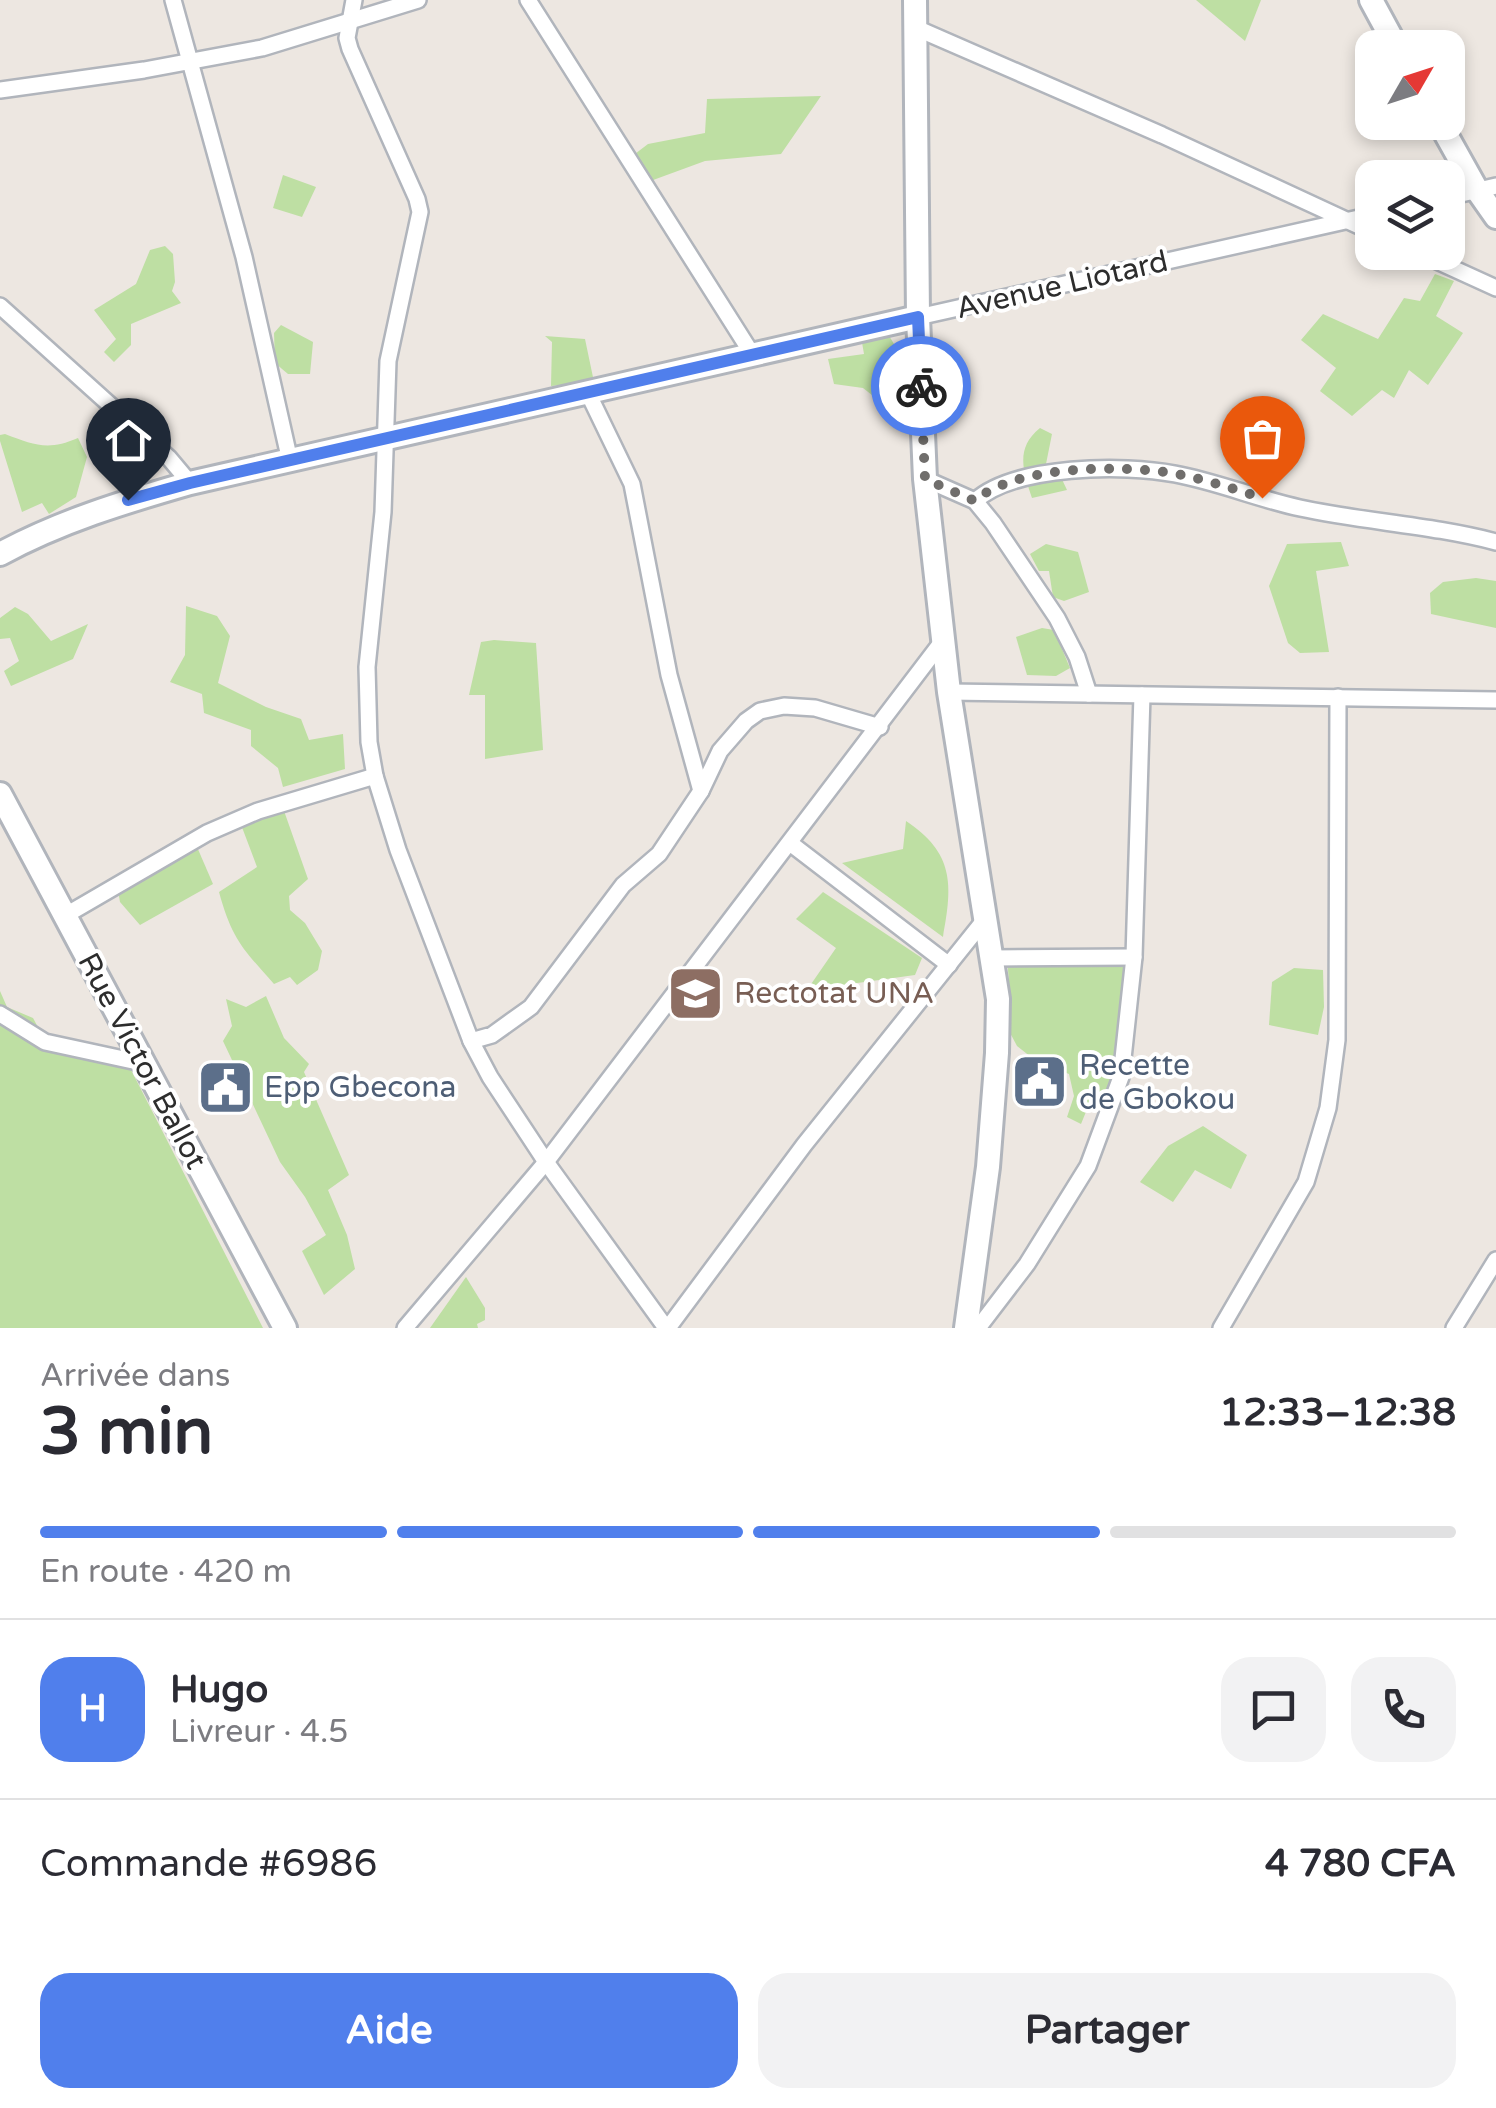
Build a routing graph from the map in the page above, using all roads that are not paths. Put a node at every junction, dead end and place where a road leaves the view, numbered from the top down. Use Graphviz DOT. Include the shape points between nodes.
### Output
graph roads {
  1 [pos="173,0"];
  2 [pos="354,0"];
  3 [pos="418,0"];
  4 [pos="528,0"];
  5 [pos="915,0"];
  6 [pos="1371,0"];
  7 [pos="350,21"];
  8 [pos="916,28"];
  9 [pos="1387,30"];
  10 [pos="188,60"];
  11 [pos="0,90"];
  12 [pos="1452,140"];
  13 [pos="1486,188"];
  14 [pos="1496,217"];
  15 [pos="1355,219"];
  16 [pos="1349,221"];
  17 [pos="1355,224"];
  18 [pos="1456,270"];
  19 [pos="1496,288"];
  20 [pos="0,306"];
  21 [pos="918,317"];
  22 [pos="754,357"];
  23 [pos="588,393"];
  24 [pos="383,441"];
  25 [pos="290,461"];
  26 [pos="925,479"];
  27 [pos="190,483"];
  28 [pos="975,501"];
  29 [pos="1496,542"];
  30 [pos="0,554"];
  31 [pos="944,639"];
  32 [pos="950,692"];
  33 [pos="1089,694"];
  34 [pos="1142,695"];
  35 [pos="1338,697"];
  36 [pos="1496,700"];
  37 [pos="880,727"];
  38 [pos="375,776"];
  39 [pos="701,792"];
  40 [pos="0,794"];
  41 [pos="790,843"];
  42 [pos="66,915"];
  43 [pos="986,918"];
  44 [pos="1134,956"];
  45 [pos="994,958"];
  46 [pos="949,965"];
  47 [pos="0,1014"];
  48 [pos="472,1040"];
  49 [pos="142,1063"];
  50 [pos="546,1162"];
  51 [pos="1496,1260"];
  52 [pos="974,1321"];
  53 [pos="285,1328"];
  54 [pos="404,1328"];
  55 [pos="667,1328"];
  56 [pos="1001,1328"];
  57 [pos="1221,1328"];
  58 [pos="1454,1328"];
  1 -- 10 [label="street"];
  2 -- 7 [label="street"];
  3 -- 7 [label="street"];
  4 -- 22 [label="street"];
  5 -- 8 [label="street"];
  6 -- 9 [label="street"];
  7 -- 10 [label="street" via="262,48"];
  7 -- 24 [label="street" via="350,50 420,212 388,362"];
  8 -- 16 [label="street"];
  8 -- 21 [label="street"];
  10 -- 11 [label="street"];
  10 -- 25 [label="street" via="244,257"];
  12 -- 13 [label="street"];
  13 -- 14 [label="street"];
  15 -- 16 [label="street, Avenue Liotard"];
  16 -- 17 [label="street"];
  16 -- 21 [label="street, Avenue Liotard"];
  18 -- 19 [label="street"];
  20 -- 27 [label="street"];
  21 -- 22 [label="street, Avenue Liotard"];
  21 -- 26 [label="street"];
  22 -- 23 [label="street, Avenue Liotard"];
  23 -- 24 [label="street, Avenue Liotard"];
  23 -- 39 [label="street" via="632,484 669,675"];
  24 -- 25 [label="street, Avenue Liotard"];
  24 -- 38 [label="street" via="367,667"];
  25 -- 27 [label="street, Avenue Liotard"];
  26 -- 28 [label="street"];
  26 -- 31 [label="street"];
  27 -- 30 [label="street, Avenue Liotard" via="97,510"];
  28 -- 29 [label="street" via="988,489 1044,475 1147,470 1300,508"];
  28 -- 33 [label="street" via="1057,618"];
  31 -- 32 [label="street"];
  31 -- 37 [label="street"];
  32 -- 33 [label="street"];
  32 -- 43 [label="street"];
  33 -- 34 [label="street"];
  34 -- 35 [label="street"];
  34 -- 44 [label="street"];
  35 -- 36 [label="street"];
  35 -- 57 [label="street" via="1337,1040 1328,1108 1306,1182"];
  37 -- 39 [label="street" via="816,708 760,711 732,734"];
  37 -- 41 [label="street"];
  38 -- 42 [label="street" via="206,833"];
  38 -- 48 [label="street"];
  39 -- 48 [label="street" via="659,854 623,885 531,1007 492,1035"];
  40 -- 42 [label="street, Rue Victor Ballot"];
  41 -- 46 [label="street"];
  41 -- 50 [label="street"];
  42 -- 49 [label="street, Rue Victor Ballot"];
  43 -- 45 [label="street"];
  43 -- 46 [label="street"];
  44 -- 45 [label="street"];
  44 -- 52 [label="street" via="1121,1077 1088,1166 1026,1264"];
  45 -- 52 [label="street" via="997,1053"];
  46 -- 55 [label="street"];
  47 -- 49 [label="street" via="46,1042"];
  48 -- 50 [label="street"];
  49 -- 53 [label="street, Rue Victor Ballot"];
  50 -- 54 [label="street"];
  50 -- 55 [label="street"];
  51 -- 58 [label="street"];
  52 -- 56 [label="street"];
}
